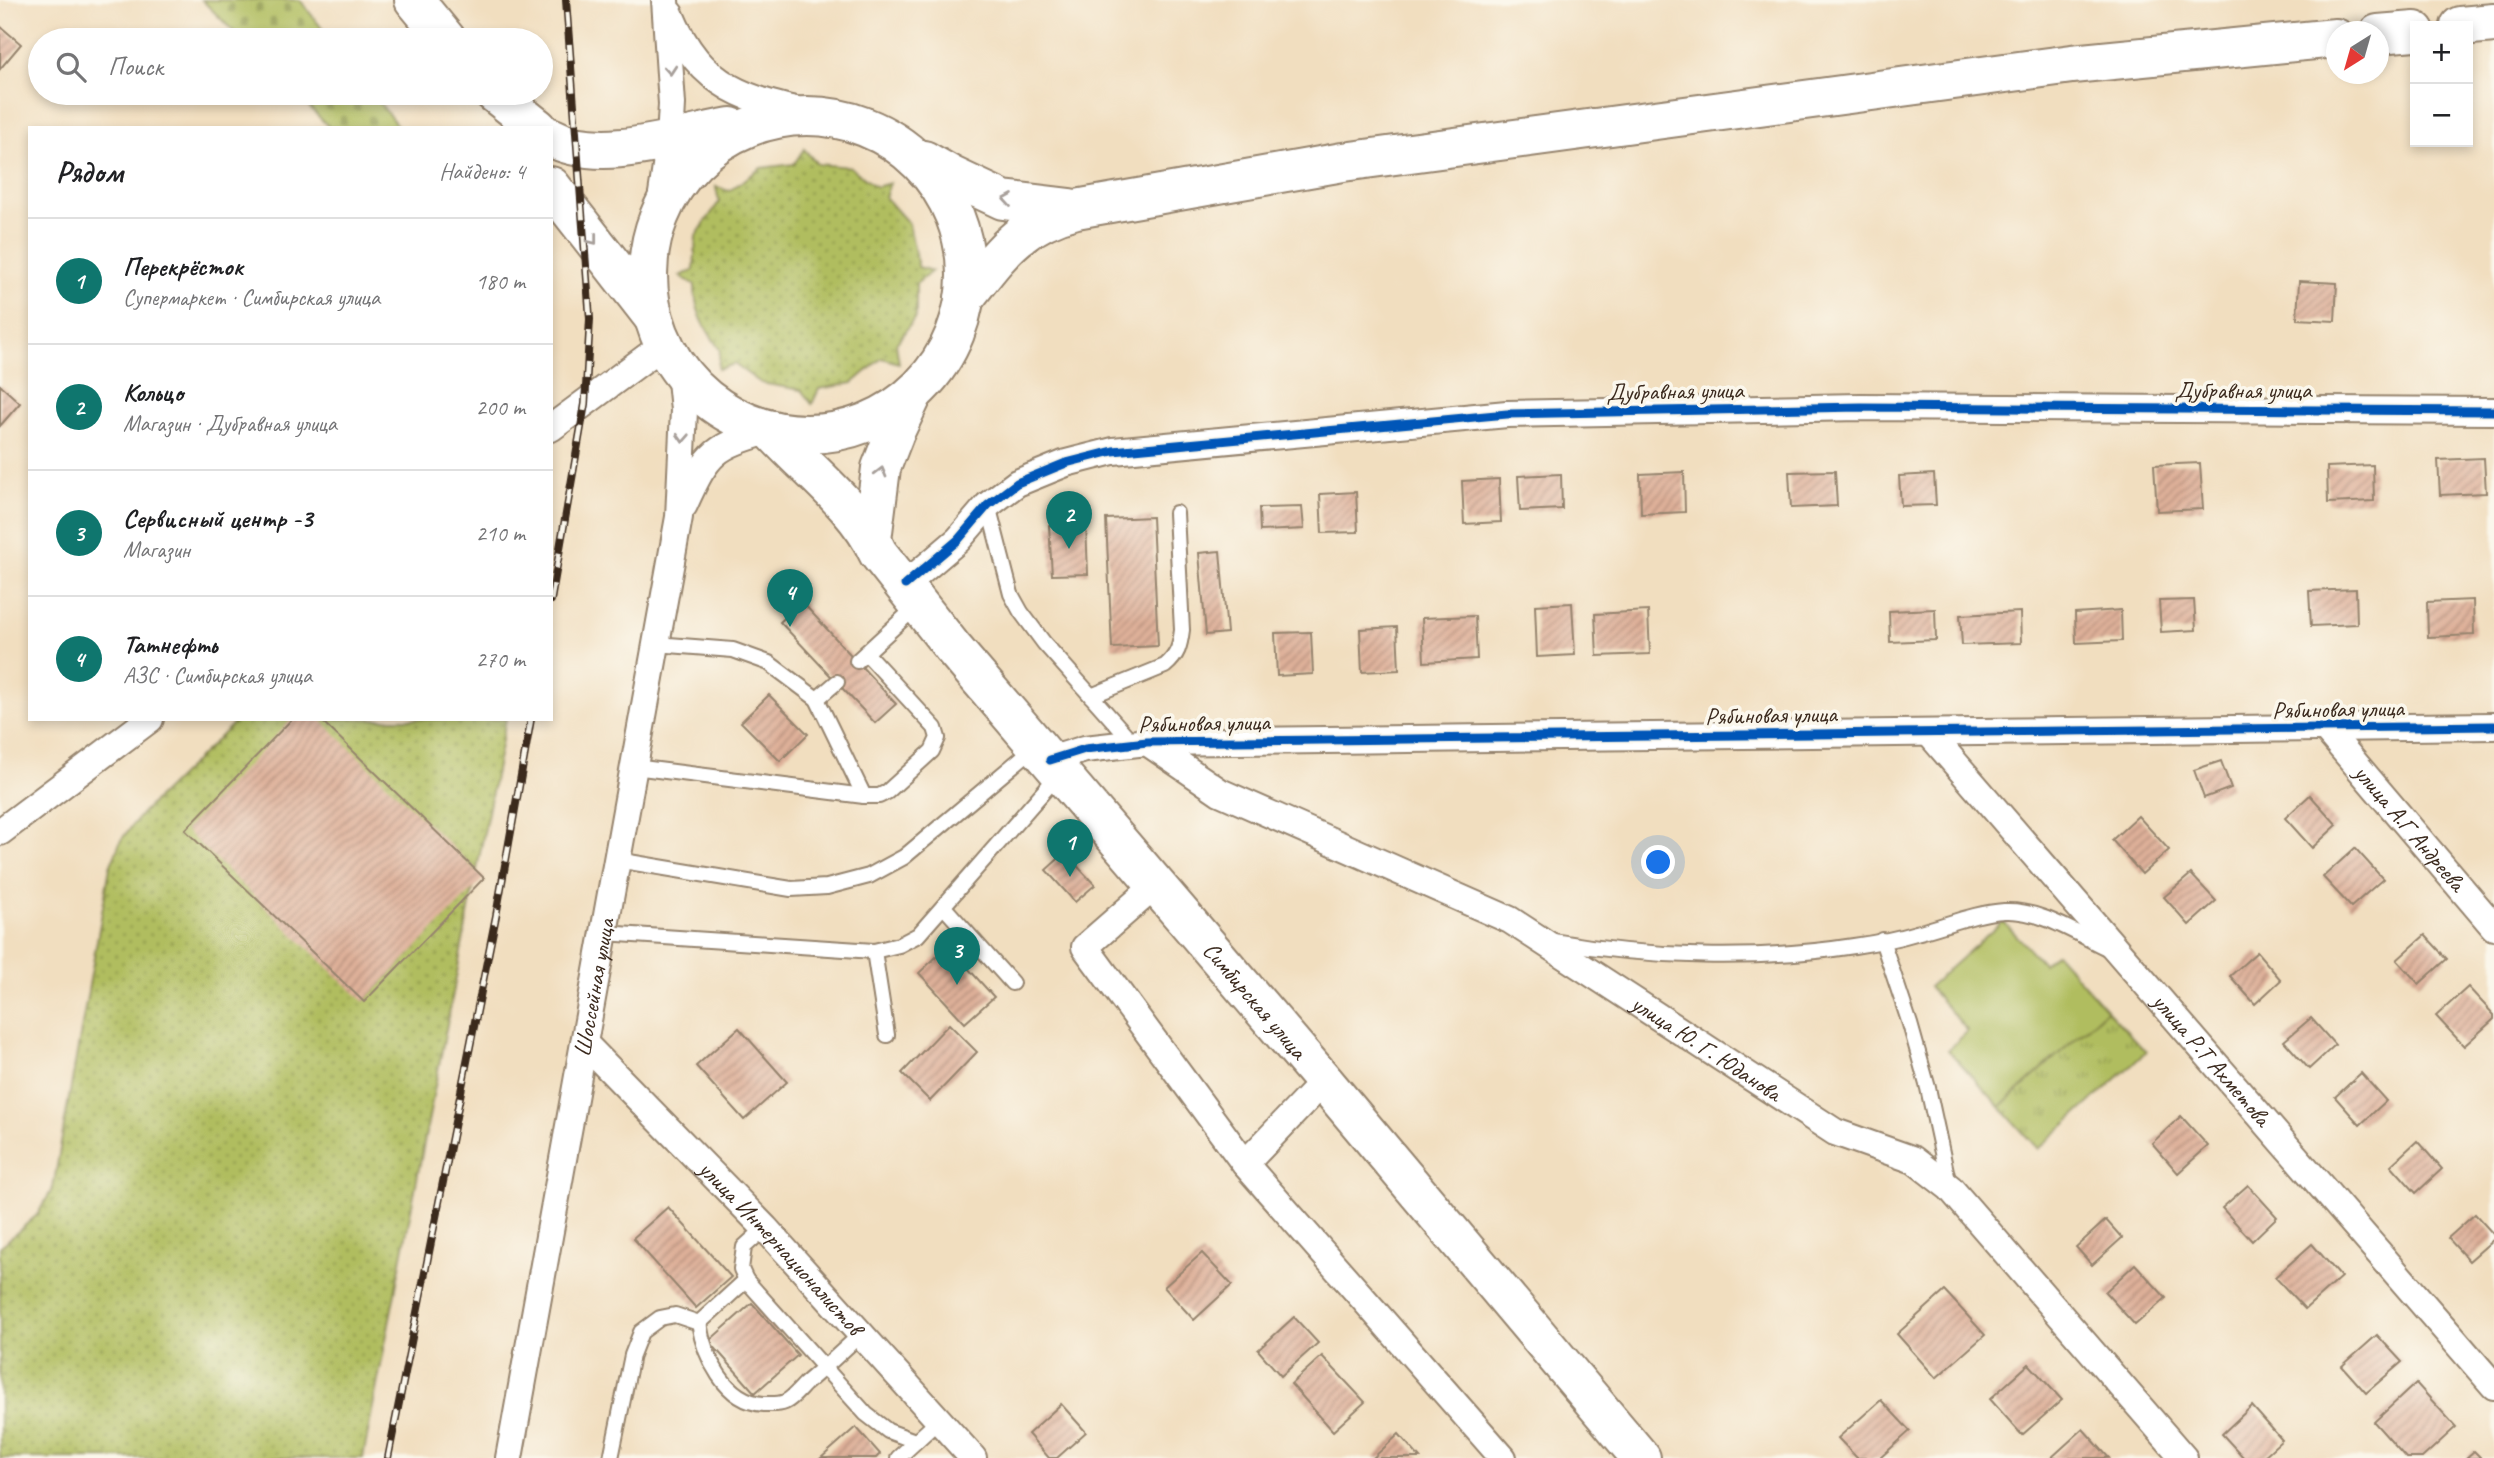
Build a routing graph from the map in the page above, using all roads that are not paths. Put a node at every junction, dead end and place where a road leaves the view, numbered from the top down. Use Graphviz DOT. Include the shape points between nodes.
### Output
graph roads {
  1 [pos="414,0"];
  2 [pos="665,1"];
  3 [pos="2494,23"];
  4 [pos="2473,25"];
  5 [pos="437,28"];
  6 [pos="2410,31"];
  7 [pos="2389,33"];
  8 [pos="2326,39"];
  9 [pos="492,105"];
  10 [pos="509,105"];
  11 [pos="822,116"];
  12 [pos="671,122"];
  13 [pos="761,122"];
  14 [pos="505,126"];
  15 [pos="535,126"];
  16 [pos="553,138"];
  17 [pos="888,138"];
  18 [pos="553,189"];
  19 [pos="1076,209"];
  20 [pos="659,214"];
  21 [pos="964,299"];
  22 [pos="666,344"];
  23 [pos="913,394"];
  24 [pos="2494,411"];
  25 [pos="553,427"];
  26 [pos="771,430"];
  27 [pos="988,505"];
  28 [pos="1176,513"];
  29 [pos="679,517"];
  30 [pos="872,540"];
  31 [pos="912,595"];
  32 [pos="656,644"];
  33 [pos="837,682"];
  34 [pos="1091,696"];
  35 [pos="817,699"];
  36 [pos="147,721"];
  37 [pos="2494,726"];
  38 [pos="2325,728"];
  39 [pos="1929,733"];
  40 [pos="1140,742"];
  41 [pos="1049,759"];
  42 [pos="634,767"];
  43 [pos="864,796"];
  44 [pos="0,832"];
  45 [pos="617,860"];
  46 [pos="1156,885"];
  47 [pos="944,908"];
  48 [pos="2494,928"];
  49 [pos="604,933"];
  50 [pos="1538,939"];
  51 [pos="1882,940"];
  52 [pos="874,951"];
  53 [pos="2121,955"];
  54 [pos="1012,983"];
  55 [pos="887,1035"];
  56 [pos="584,1042"];
  57 [pos="1324,1082"];
  58 [pos="1245,1164"];
  59 [pos="1950,1188"];
  60 [pos="765,1228"];
  61 [pos="746,1280"];
  62 [pos="698,1323"];
  63 [pos="861,1334"];
  64 [pos="824,1367"];
  65 [pos="2494,1386"];
  66 [pos="939,1420"];
  67 [pos="915,1441"];
  68 [pos="510,1458"];
  69 [pos="611,1458"];
  70 [pos="898,1458"];
  71 [pos="973,1458"];
  72 [pos="1503,1458"];
  73 [pos="1641,1458"];
  74 [pos="2184,1458"];
  1 -- 5 [label="main road"];
  2 -- 11 [label="street" via="678,34 716,80 755,99"];
  2 -- 12 [label="street, one-way"];
  3 -- 4 [label="main road"];
  6 -- 7 [label="main road"];
  8 -- 19 [label="main road" via="2072,64 1356,160"];
  9 -- 14 [label="main road"];
  10 -- 15 [label="main road"];
  11 -- 13 [label="main road"];
  11 -- 17 [label="main road" via="849,121"];
  12 -- 13 [label="main road"];
  12 -- 16 [label="main road" via="616,148 578,147"];
  12 -- 20 [label="street"];
  13 -- 20 [label="main road" via="706,151 678,181"];
  19 -- 17 [label="main road, one-way" via="991,196"];
  17 -- 21 [label="main road" via="922,165 956,218 966,274"];
  18 -- 22 [label="main road, one-way"];
  19 -- 21 [label="main road" via="1042,219 1022,232"];
  20 -- 22 [label="main road" via="648,282"];
  21 -- 23 [label="main road" via="953,338 937,367"];
  22 -- 25 [label="street"];
  22 -- 26 [label="main road" via="702,395 745,422"];
  22 -- 29 [label="street, one-way" via="684,410"];
  23 -- 26 [label="main road" via="882,416 853,428 816,433"];
  30 -- 23 [label="main road, one-way" via="881,468"];
  24 -- 27 [label="street, Дубравная улица" via="1861,407 1507,414 1113,451 1036,474"];
  26 -- 29 [label="street" via="733,441 715,452 696,478"];
  26 -- 30 [label="main road, Симбирская улица"];
  27 -- 31 [label="street, Дубравная улица"];
  27 -- 34 [label="lane" via="1021,612"];
  28 -- 34 [label="lane" via="1180,646 1165,666"];
  29 -- 32 [label="street, Шоссейная улица"];
  30 -- 31 [label="main road, Симбирская улица"];
  31 -- 41 [label="main road, Симбирская улица"];
  31 -- 43 [label="lane" via="861,657 934,728 938,738 932,751 887,792"];
  32 -- 35 [label="lane" via="733,650 769,663"];
  32 -- 42 [label="street, Шоссейная улица"];
  33 -- 35 [label="lane"];
  34 -- 40 [label="lane"];
  35 -- 43 [label="lane"];
  36 -- 44 [label="street"];
  37 -- 38 [label="street, Рябиновая улица"];
  38 -- 39 [label="street, Рябиновая улица"];
  38 -- 48 [label="street, улица А.Г Андреева"];
  39 -- 40 [label="street, Рябиновая улица"];
  39 -- 53 [label="street, улица Р.Т Ахметова"];
  40 -- 41 [label="street, Рябиновая улица"];
  40 -- 50 [label="street, улица Ю. Г. Юданова" via="1220,792 1510,920"];
  41 -- 45 [label="lane" via="904,857 869,876 827,887 791,889"];
  41 -- 46 [label="main road, Симбирская улица"];
  41 -- 47 [label="lane"];
  42 -- 43 [label="lane"];
  42 -- 45 [label="street, Шоссейная улица"];
  45 -- 49 [label="street, Шоссейная улица"];
  46 -- 57 [label="main road, Симбирская улица"];
  46 -- 58 [label="street" via="1085,947"];
  47 -- 52 [label="lane" via="918,935"];
  47 -- 54 [label="lane"];
  49 -- 52 [label="lane"];
  49 -- 56 [label="street, Шоссейная улица"];
  50 -- 51 [label="lane" via="1708,956"];
  50 -- 59 [label="street, улица Ю. Г. Юданова" via="1835,1132 1914,1160"];
  51 -- 53 [label="lane" via="2004,911 2038,915"];
  51 -- 59 [label="lane" via="1924,1075"];
  52 -- 55 [label="lane"];
  53 -- 65 [label="street, улица Р.Т Ахметова"];
  56 -- 60 [label="street, улица Интернационалистов"];
  56 -- 68 [label="street, Шоссейная улица"];
  57 -- 58 [label="street"];
  57 -- 73 [label="main road, Симбирская улица"];
  58 -- 72 [label="street"];
  59 -- 74 [label="street, улица Ю. Г. Юданова"];
  60 -- 61 [label="lane" via="744,1247 741,1259"];
  60 -- 63 [label="street, улица Интернационалистов"];
  61 -- 62 [label="lane"];
  61 -- 64 [label="lane"];
  62 -- 64 [label="lane" via="712,1366 741,1398 755,1404 786,1402"];
  62 -- 69 [label="lane" via="675,1315 660,1318 641,1332"];
  63 -- 64 [label="lane"];
  63 -- 66 [label="street, улица Интернационалистов"];
  64 -- 67 [label="lane" via="878,1424"];
  66 -- 67 [label="lane"];
  66 -- 71 [label="street, улица Интернационалистов"];
  67 -- 70 [label="lane"];
}
